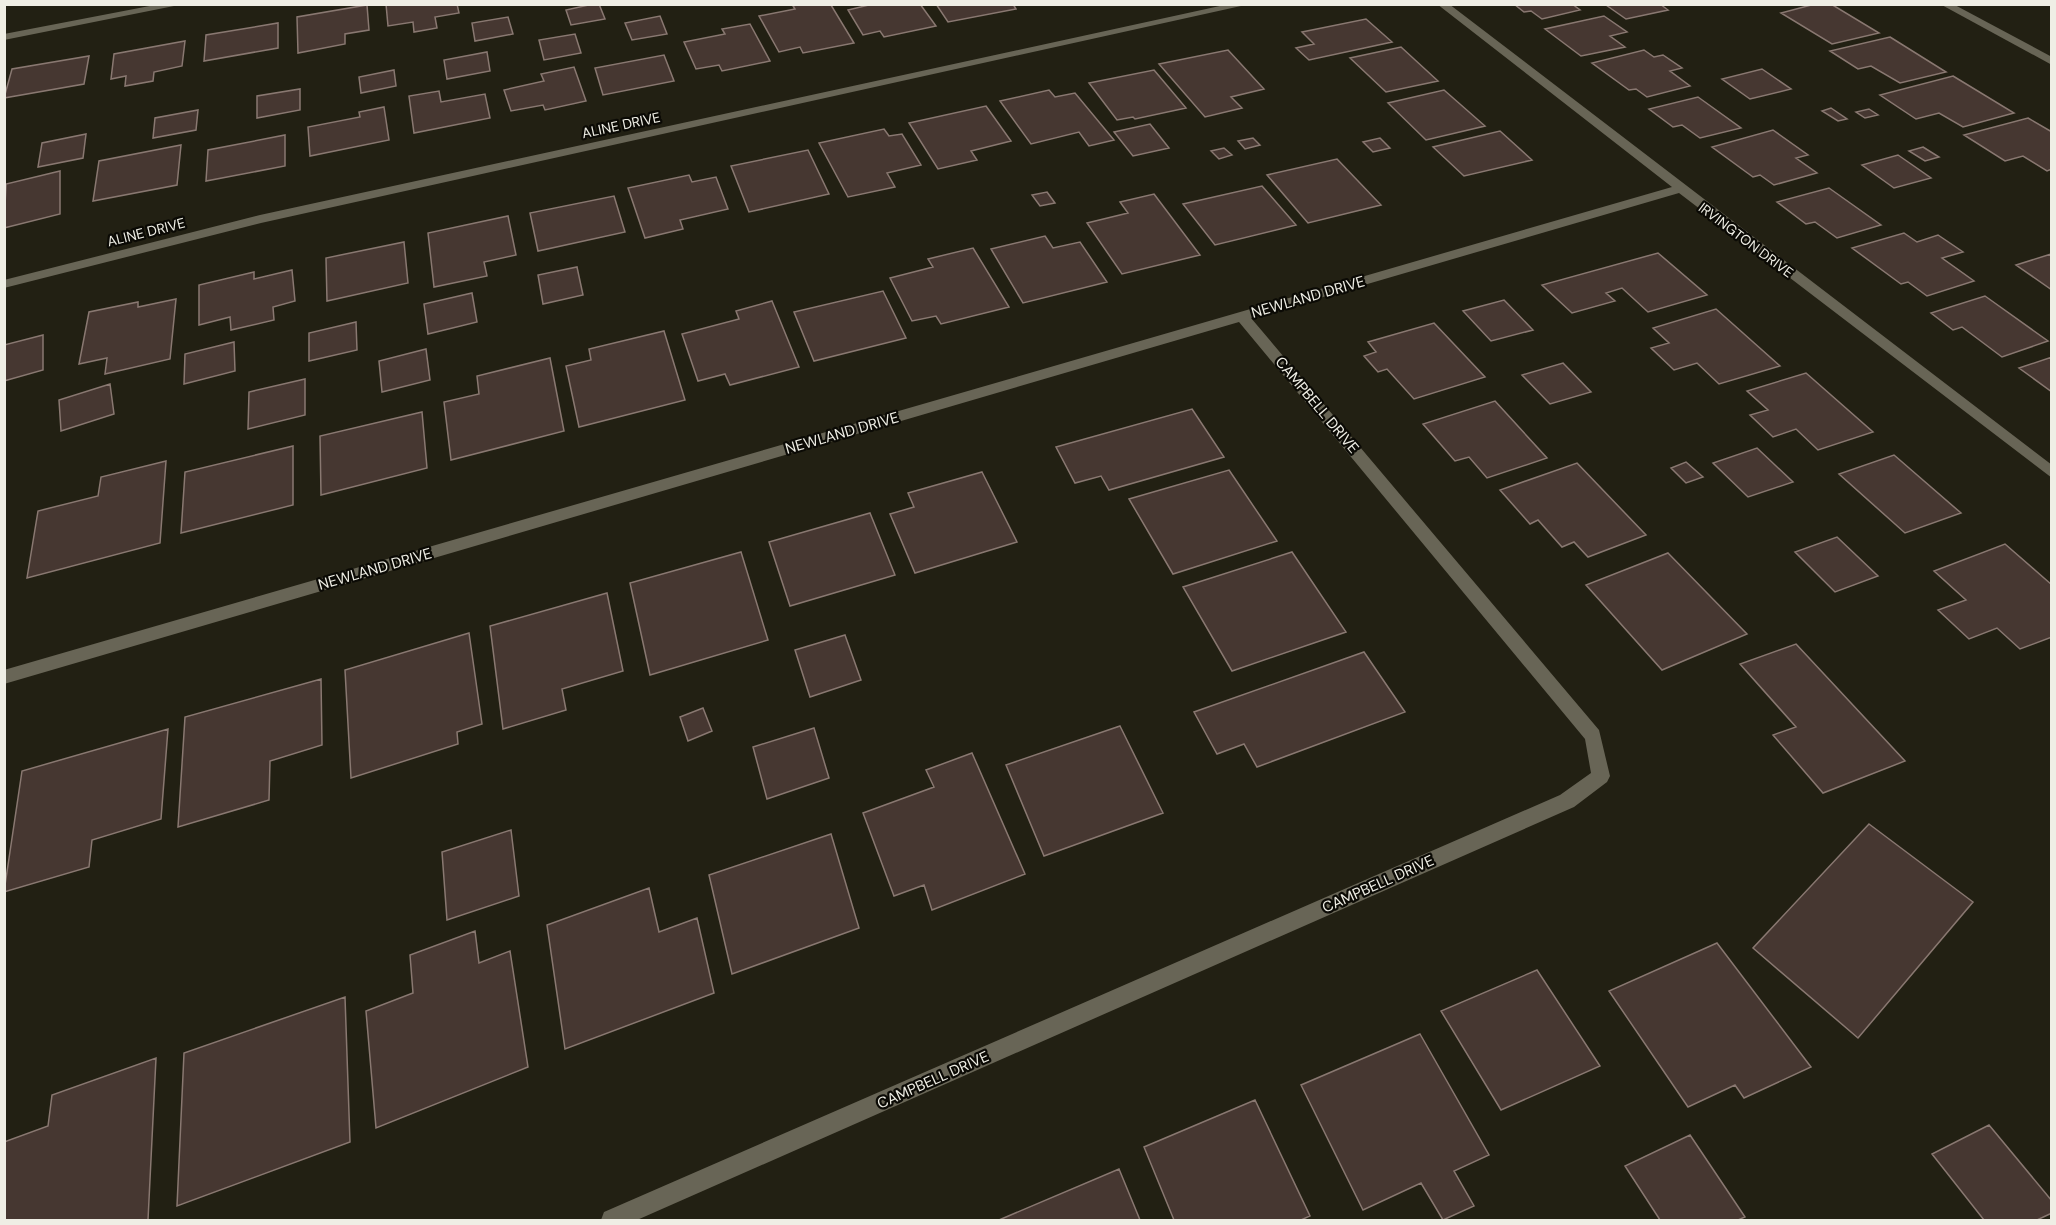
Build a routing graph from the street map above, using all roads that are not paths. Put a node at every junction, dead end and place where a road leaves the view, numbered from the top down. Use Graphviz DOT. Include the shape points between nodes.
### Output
graph roads {
  1 [pos="178,4"];
  2 [pos="1245,4"];
  3 [pos="1442,4"];
  4 [pos="1945,4"];
  5 [pos="4,37"];
  6 [pos="2052,62"];
  7 [pos="1679,189"];
  8 [pos="4,284"];
  9 [pos="1242,316"];
  10 [pos="2052,473"];
  11 [pos="4,677"];
  12 [pos="612,1221"];
  1 -- 5 [label="street"];
  2 -- 8 [label="street, ALINE DRIVE" via="260,219"];
  3 -- 7 [label="street, IRVINGTON DRIVE"];
  4 -- 6 [label="street"];
  7 -- 9 [label="street, NEWLAND DRIVE"];
  7 -- 10 [label="street, IRVINGTON DRIVE"];
  9 -- 11 [label="street, NEWLAND DRIVE"];
  9 -- 12 [label="street, CAMPBELL DRIVE" via="1593,736 1601,776 1567,801"];
}
